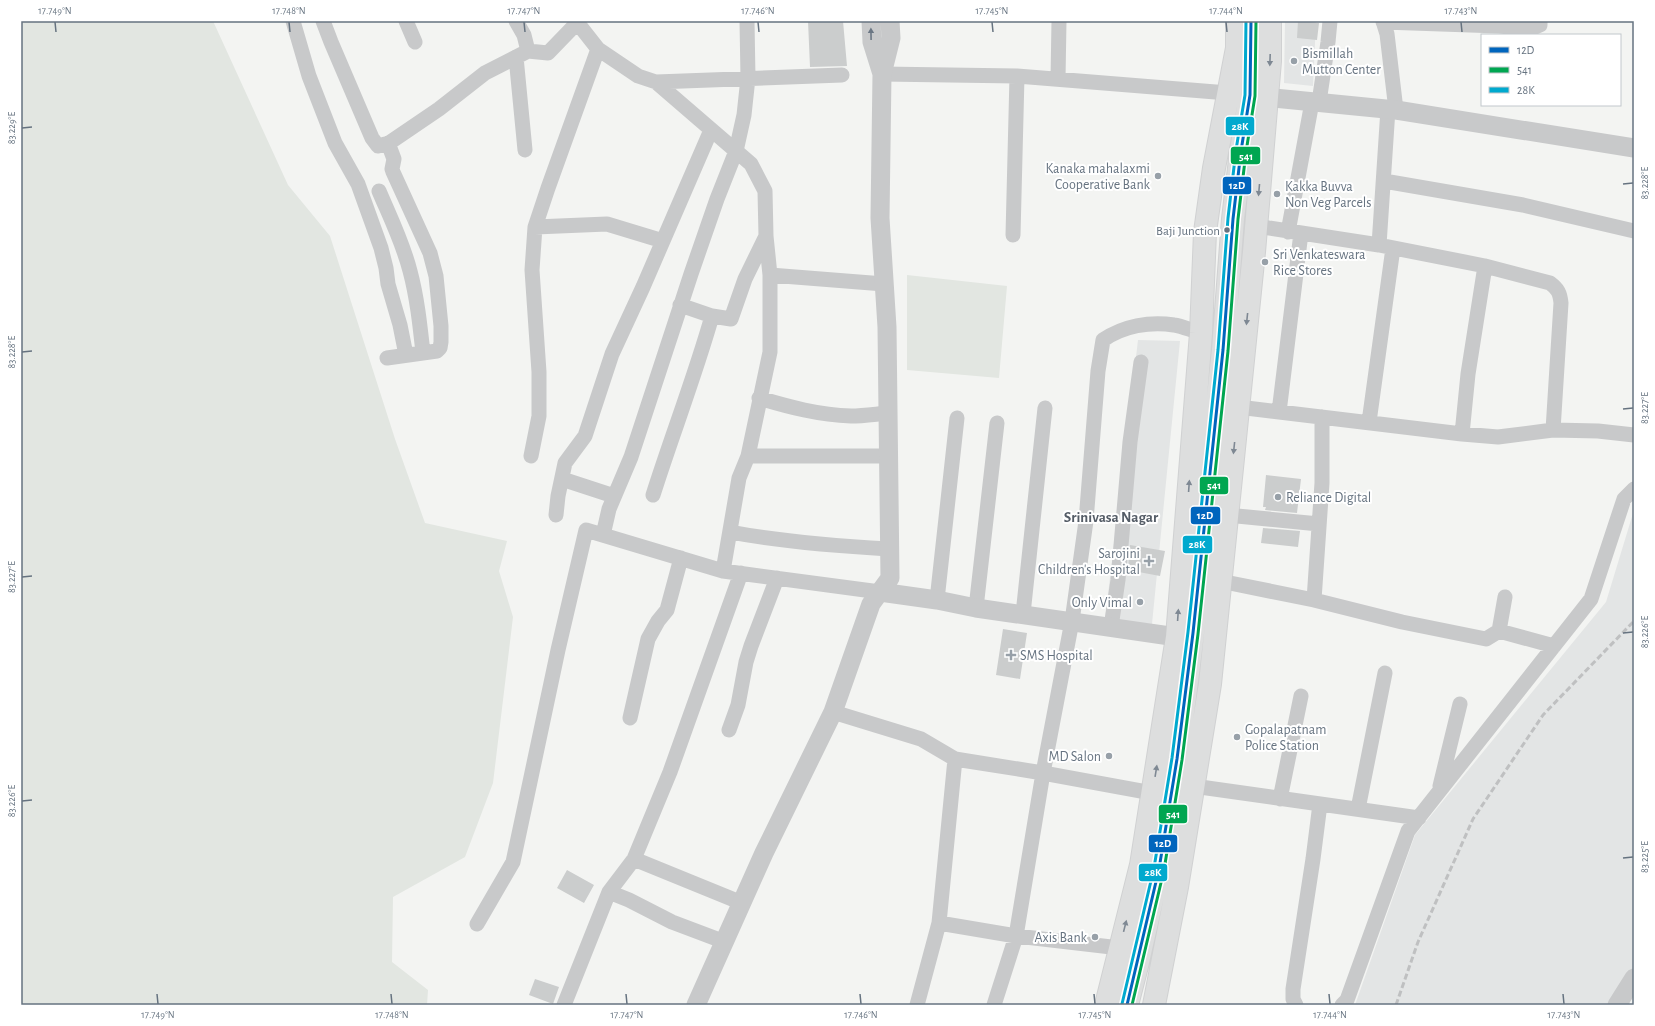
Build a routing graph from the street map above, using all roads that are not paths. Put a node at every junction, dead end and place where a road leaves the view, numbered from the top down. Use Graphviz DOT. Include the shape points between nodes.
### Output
graph roads {
  1 [pos="294,21"];
  2 [pos="323,21"];
  3 [pos="406,21"];
  4 [pos="516,21"];
  5 [pos="747,21"];
  6 [pos="871,21"];
  7 [pos="890,21"];
  8 [pos="1059,21"];
  9 [pos="1237,21"];
  10 [pos="1251,21"];
  11 [pos="1270,21"];
  12 [pos="1330,21"];
  13 [pos="1383,21"];
  14 [pos="1540,21"];
  15 [pos="576,22"];
  16 [pos="1426,22"];
  17 [pos="415,42"];
  18 [pos="598,49"];
  19 [pos="522,54"];
  20 [pos="842,74"];
  21 [pos="882,74"];
  22 [pos="1016,76"];
  23 [pos="748,78"];
  24 [pos="1058,79"];
  25 [pos="656,82"];
  26 [pos="1228,93"];
  27 [pos="1259,96"];
  28 [pos="1316,102"];
  29 [pos="1392,110"];
  30 [pos="711,130"];
  31 [pos="388,143"];
  32 [pos="1634,148"];
  33 [pos="525,150"];
  34 [pos="736,151"];
  35 [pos="1384,182"];
  36 [pos="398,183"];
  37 [pos="379,191"];
  38 [pos="363,198"];
  39 [pos="1256,226"];
  40 [pos="535,227"];
  41 [pos="1634,231"];
  42 [pos="1295,232"];
  43 [pos="1013,235"];
  44 [pos="766,236"];
  45 [pos="663,241"];
  46 [pos="1386,247"];
  47 [pos="1485,266"];
  48 [pos="770,275"];
  49 [pos="884,284"];
  50 [pos="680,306"];
  51 [pos="712,316"];
  52 [pos="1201,333"];
  53 [pos="423,353"];
  54 [pos="406,355"];
  55 [pos="387,358"];
  56 [pos="1141,362"];
  57 [pos="759,398"];
  58 [pos="1238,407"];
  59 [pos="1045,408"];
  60 [pos="1279,412"];
  61 [pos="888,413"];
  62 [pos="1322,417"];
  63 [pos="957,418"];
  64 [pos="1368,422"];
  65 [pos="997,423"];
  66 [pos="1552,430"];
  67 [pos="1462,434"];
  68 [pos="1634,435"];
  69 [pos="531,456"];
  70 [pos="748,456"];
  71 [pos="888,456"];
  72 [pos="562,479"];
  73 [pos="1634,489"];
  74 [pos="653,495"];
  75 [pos="614,496"];
  76 [pos="556,515"];
  77 [pos="1227,515"];
  78 [pos="1319,524"];
  79 [pos="730,532"];
  80 [pos="604,535"];
  81 [pos="889,549"];
  82 [pos="681,558"];
  83 [pos="724,571"];
  84 [pos="741,573"];
  85 [pos="777,578"];
  86 [pos="1220,581"];
  87 [pos="880,592"];
  88 [pos="1505,597"];
  89 [pos="937,600"];
  90 [pos="1314,600"];
  91 [pos="976,608"];
  92 [pos="1023,614"];
  93 [pos="1072,621"];
  94 [pos="1111,627"];
  95 [pos="1499,631"];
  96 [pos="1177,637"];
  97 [pos="1554,646"];
  98 [pos="1384,673"];
  99 [pos="1301,696"];
  100 [pos="1460,704"];
  101 [pos="833,712"];
  102 [pos="630,718"];
  103 [pos="729,730"];
  104 [pos="955,759"];
  105 [pos="1043,773"];
  106 [pos="1193,786"];
  107 [pos="1152,793"];
  108 [pos="1438,793"];
  109 [pos="1280,799"];
  110 [pos="1320,804"];
  111 [pos="1358,809"];
  112 [pos="1419,818"];
  113 [pos="634,859"];
  114 [pos="609,892"];
  115 [pos="742,903"];
  116 [pos="939,923"];
  117 [pos="477,924"];
  118 [pos="1016,936"];
  119 [pos="725,942"];
  120 [pos="1120,948"];
  121 [pos="1634,978"];
  122 [pos="564,1005"];
  123 [pos="696,1005"];
  124 [pos="917,1005"];
  125 [pos="994,1005"];
  126 [pos="1106,1005"];
  127 [pos="1126,1005"];
  128 [pos="1154,1005"];
  129 [pos="1296,1005"];
  130 [pos="1342,1005"];
  131 [pos="1617,1005"];
  1 -- 38 [label="street" via="308,76 335,143"];
  2 -- 31 [label="street" via="372,138 378,146"];
  3 -- 17 [label="street"];
  4 -- 19 [label="street" via="524,35"];
  5 -- 23 [label="street"];
  21 -- 6 [label="street, one-way" via="872,42"];
  7 -- 21 [label="street" via="891,38"];
  8 -- 24 [label="street"];
  9 -- 26 [label="main road" via="1237,48"];
  10 -- 27 [label="main road"];
  11 -- 27 [label="main road, one-way" via="1270,61"];
  12 -- 28 [label="street"];
  13 -- 16 [label="street"];
  13 -- 29 [label="street" via="1387,34"];
  14 -- 16 [label="street" via="1540,25 1531,29"];
  15 -- 18 [label="street"];
  15 -- 19 [label="street" via="548,53"];
  18 -- 25 [label="street" via="638,76"];
  18 -- 40 [label="street"];
  19 -- 31 [label="street" via="485,73 439,109"];
  19 -- 33 [label="street"];
  20 -- 23 [label="street"];
  21 -- 22 [label="street"];
  21 -- 49 [label="street" via="880,218"];
  22 -- 24 [label="street"];
  22 -- 43 [label="street"];
  23 -- 25 [label="street"];
  23 -- 34 [label="street" via="744,115"];
  24 -- 26 [label="street"];
  25 -- 30 [label="street"];
  26 -- 27 [label="street"];
  26 -- 52 [label="main road" via="1205,232"];
  27 -- 28 [label="street"];
  27 -- 39 [label="main road, one-way"];
  27 -- 127 [label="main road" via="1241,151 1223,350 1178,751 1159,869"];
  28 -- 29 [label="street"];
  28 -- 42 [label="street"];
  29 -- 32 [label="street"];
  29 -- 35 [label="street"];
  30 -- 34 [label="street"];
  30 -- 45 [label="street"];
  31 -- 36 [label="street" via="394,159 392,168"];
  34 -- 44 [label="street" via="751,164 765,191"];
  34 -- 50 [label="street"];
  35 -- 41 [label="street" via="1523,205"];
  35 -- 46 [label="street"];
  36 -- 37 [label="street"];
  36 -- 53 [label="street" via="430,253 436,276 441,326 440,348"];
  37 -- 38 [label="street"];
  37 -- 53 [label="street" via="410,270"];
  38 -- 54 [label="street" via="382,248"];
  39 -- 42 [label="street"];
  39 -- 58 [label="main road, one-way"];
  40 -- 45 [label="street" via="607,224"];
  40 -- 69 [label="street" via="532,270 539,416"];
  42 -- 46 [label="street"];
  42 -- 60 [label="street"];
  44 -- 48 [label="street"];
  44 -- 51 [label="street" via="730,320"];
  45 -- 72 [label="street" via="612,354 585,436 565,464"];
  46 -- 47 [label="street"];
  46 -- 64 [label="street"];
  47 -- 66 [label="street" via="1547,281 1556,287 1560,294"];
  47 -- 67 [label="street" via="1468,374"];
  48 -- 49 [label="street"];
  48 -- 57 [label="street" via="770,352"];
  49 -- 61 [label="street"];
  50 -- 51 [label="street"];
  50 -- 75 [label="street" via="631,457"];
  51 -- 74 [label="street" via="700,359"];
  52 -- 93 [label="street" via="1174,325 1142,324 1103,340 1098,371 1086,521"];
  96 -- 52 [label="main road, one-way"];
  53 -- 54 [label="street"];
  54 -- 55 [label="street"];
  56 -- 94 [label="street"];
  57 -- 61 [label="street" via="821,413 851,416"];
  57 -- 70 [label="street"];
  58 -- 60 [label="street"];
  58 -- 77 [label="main road, one-way"];
  59 -- 92 [label="street"];
  60 -- 62 [label="street"];
  61 -- 71 [label="street"];
  62 -- 64 [label="street"];
  62 -- 78 [label="street"];
  63 -- 89 [label="street"];
  64 -- 67 [label="street"];
  65 -- 91 [label="street"];
  66 -- 67 [label="street" via="1498,437"];
  66 -- 68 [label="street"];
  70 -- 71 [label="street"];
  70 -- 79 [label="street" via="739,478"];
  71 -- 81 [label="street"];
  72 -- 75 [label="street"];
  72 -- 76 [label="street"];
  73 -- 97 [label="street" via="1624,499 1591,599"];
  75 -- 80 [label="street"];
  77 -- 78 [label="street"];
  77 -- 86 [label="main road"];
  78 -- 90 [label="street"];
  79 -- 81 [label="street" via="819,545"];
  79 -- 83 [label="street"];
  80 -- 82 [label="street"];
  80 -- 117 [label="street" via="586,530 513,862"];
  81 -- 87 [label="street" via="890,578"];
  82 -- 83 [label="street"];
  82 -- 102 [label="street" via="667,610 648,639"];
  83 -- 84 [label="street"];
  84 -- 85 [label="street"];
  84 -- 113 [label="street" via="670,772"];
  85 -- 87 [label="street"];
  85 -- 103 [label="street" via="751,646 738,705"];
  86 -- 90 [label="street"];
  86 -- 106 [label="main road" via="1210,684"];
  87 -- 89 [label="street"];
  87 -- 101 [label="street" via="871,604"];
  88 -- 95 [label="street"];
  89 -- 91 [label="street"];
  90 -- 95 [label="street" via="1364,614 1486,639"];
  91 -- 92 [label="street"];
  92 -- 93 [label="street"];
  93 -- 94 [label="street"];
  93 -- 105 [label="street"];
  94 -- 96 [label="street"];
  95 -- 97 [label="street"];
  107 -- 96 [label="main road, one-way"];
  97 -- 108 [label="street"];
  98 -- 111 [label="street"];
  99 -- 109 [label="street"];
  100 -- 108 [label="street"];
  101 -- 104 [label="street" via="921,739"];
  101 -- 115 [label="street"];
  104 -- 105 [label="street"];
  104 -- 116 [label="street"];
  105 -- 107 [label="street"];
  105 -- 118 [label="street"];
  106 -- 109 [label="street"];
  106 -- 128 [label="main road"];
  120 -- 107 [label="main road, one-way" via="1141,865"];
  108 -- 112 [label="street"];
  109 -- 110 [label="street"];
  110 -- 111 [label="street"];
  110 -- 129 [label="street" via="1293,989"];
  111 -- 112 [label="street"];
  112 -- 130 [label="street" via="1408,831 1347,1000"];
  113 -- 114 [label="street"];
  113 -- 115 [label="street"];
  114 -- 119 [label="street" via="672,922"];
  114 -- 122 [label="street"];
  115 -- 119 [label="street"];
  116 -- 118 [label="street"];
  116 -- 124 [label="street"];
  118 -- 120 [label="street"];
  118 -- 125 [label="street"];
  119 -- 123 [label="street"];
  120 -- 126 [label="main road"];
  121 -- 131 [label="street"];
}
